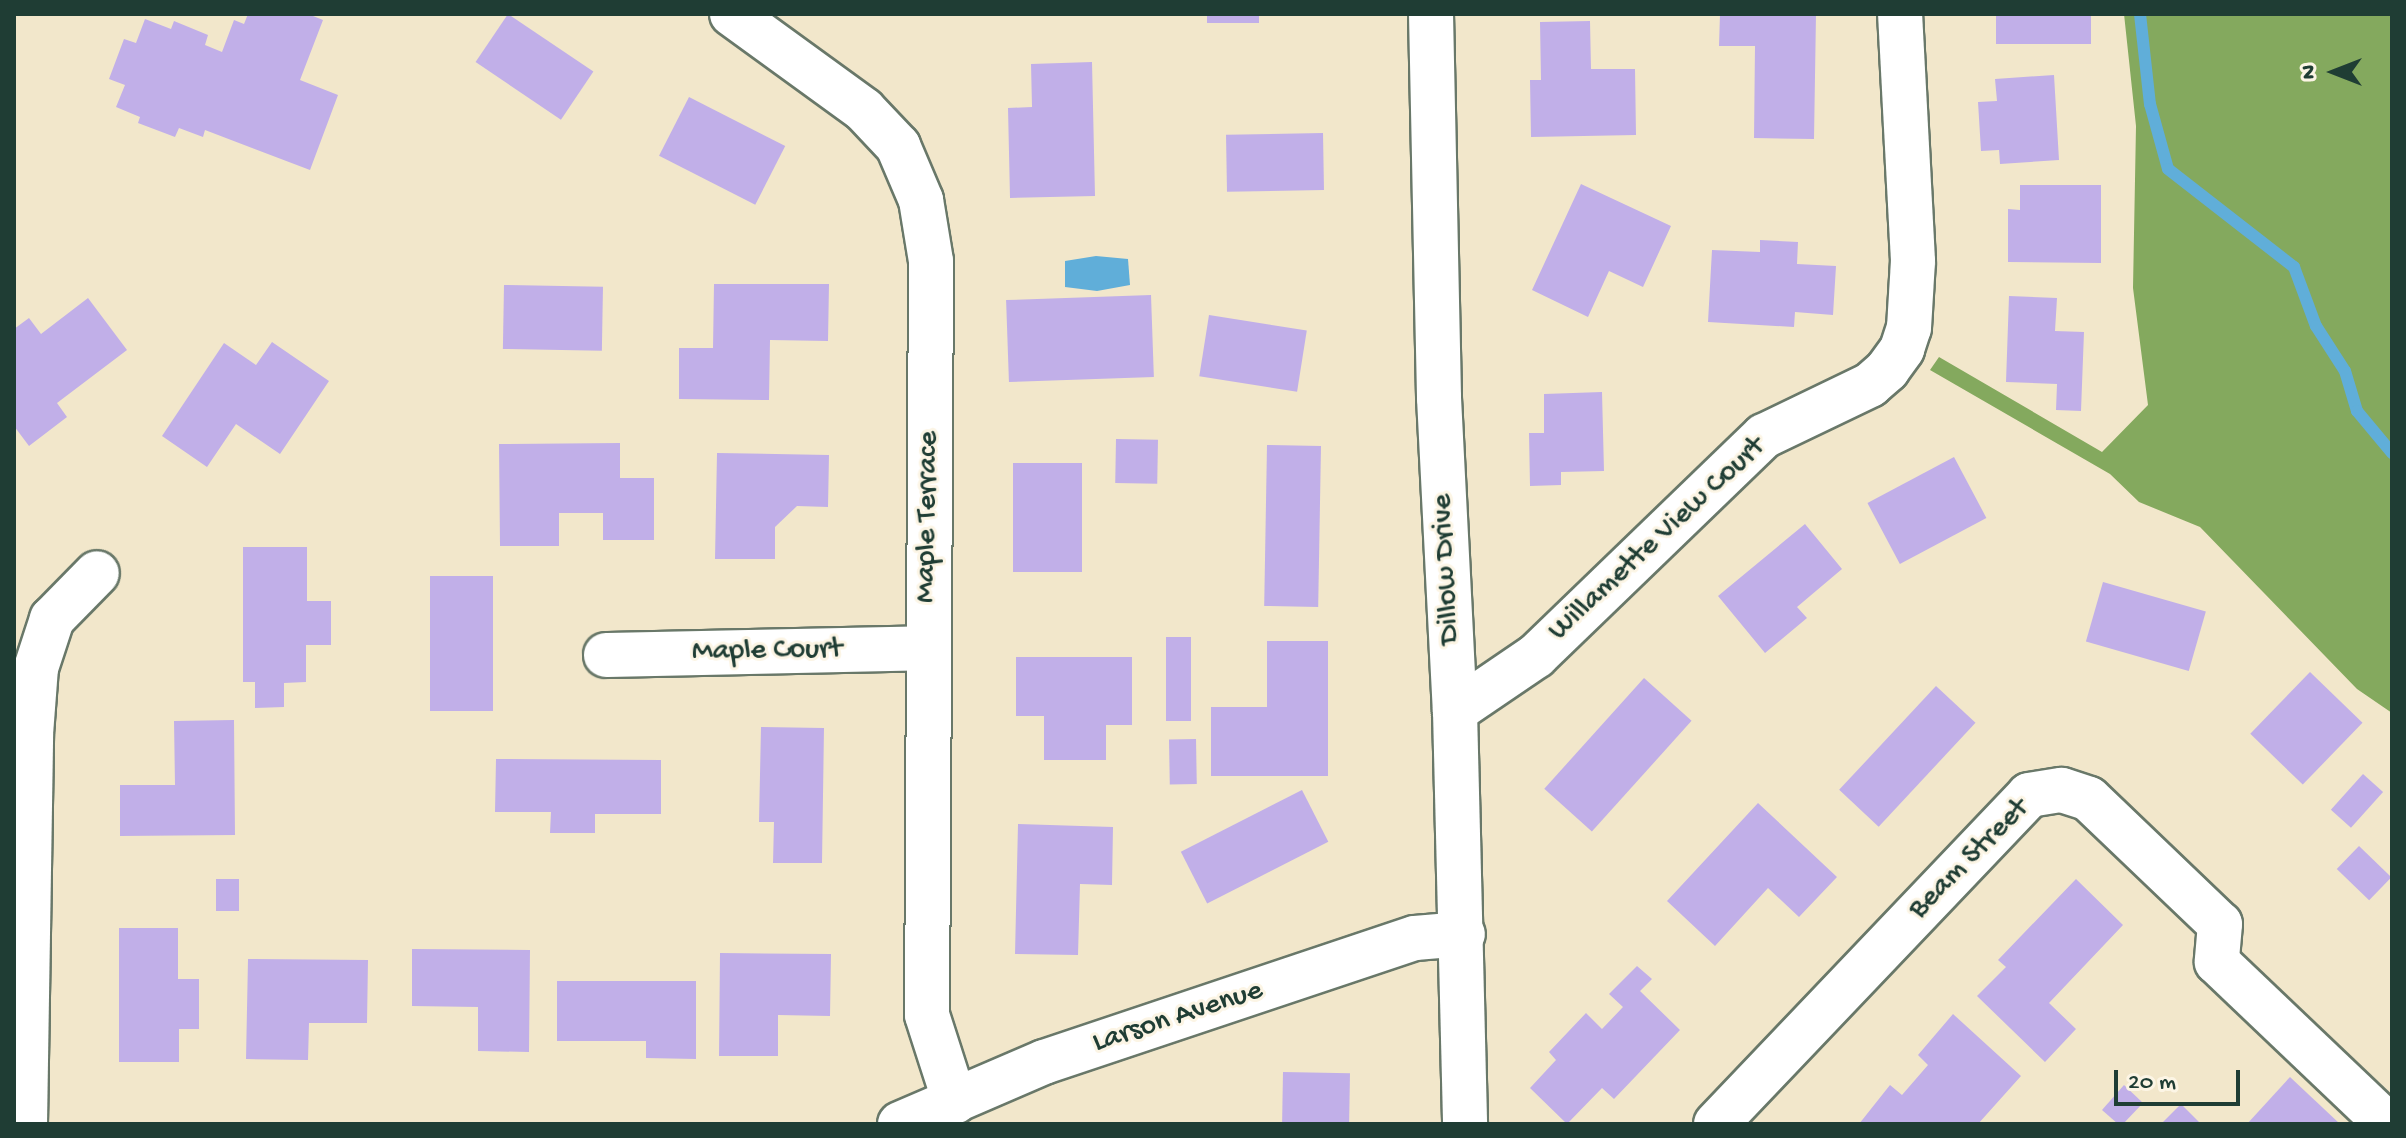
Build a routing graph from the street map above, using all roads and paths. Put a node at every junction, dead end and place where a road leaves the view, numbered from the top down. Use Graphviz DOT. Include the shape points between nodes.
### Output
graph roads {
  1 [pos="732,14"];
  2 [pos="1431,14"];
  3 [pos="1900,14"];
  4 [pos="97,573"];
  5 [pos="927,648"];
  6 [pos="606,655"];
  7 [pos="1455,711"];
  8 [pos="1463,934"];
  9 [pos="955,1102"];
  10 [pos="25,1124"];
  11 [pos="900,1124"];
  12 [pos="1465,1124"];
  13 [pos="1716,1124"];
  14 [pos="2387,1124"];
  1 -- 5 [label="street, Maple Terrace" via="864,110 898,146 921,200 931,261"];
  2 -- 7 [label="street, Dillow Drive" via="1439,398"];
  3 -- 7 [label="street, Willamette View Court" via="1913,261 1909,328 1902,349 1870,385 1764,436 1536,656"];
  4 -- 10 [label="street" via="52,619 36,668"];
  5 -- 6 [label="street, Maple Court"];
  5 -- 9 [label="street, Maple Terrace" via="927,1015"];
  7 -- 8 [label="street, Dillow Drive"];
  8 -- 9 [label="street, Larson Avenue" via="1415,938 1044,1062"];
  8 -- 12 [label="street, Dillow Drive"];
  9 -- 11 [label="street, Larson Avenue"];
  13 -- 14 [label="street, Beam Street" via="2029,795 2062,790 2089,799 2220,924 2217,962"];
}
